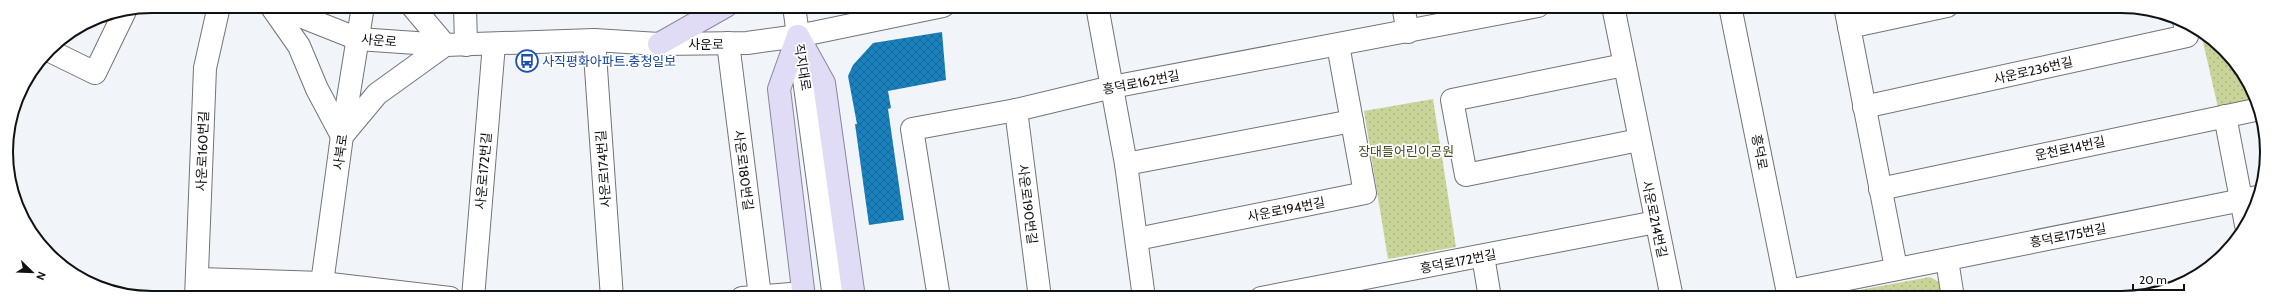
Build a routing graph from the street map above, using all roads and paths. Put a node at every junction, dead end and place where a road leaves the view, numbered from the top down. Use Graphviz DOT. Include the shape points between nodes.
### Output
graph roads {
  1 [pos="217,13"];
  2 [pos="276,13"];
  3 [pos="292,13"];
  4 [pos="363,13"];
  5 [pos="420,13"];
  6 [pos="463,13"];
  7 [pos="714,13"];
  8 [pos="795,13"];
  9 [pos="908,13"];
  10 [pos="1098,13"];
  11 [pos="1404,13"];
  12 [pos="1503,13"];
  13 [pos="1614,13"];
  14 [pos="1731,13"];
  15 [pos="1877,13"];
  16 [pos="1847,16"];
  17 [pos="122,17"];
  18 [pos="2186,29"];
  19 [pos="1408,32"];
  20 [pos="798,36"];
  21 [pos="358,39"];
  22 [pos="594,40"];
  23 [pos="728,43"];
  24 [pos="494,44"];
  25 [pos="659,44"];
  26 [pos="455,45"];
  27 [pos="1338,45"];
  28 [pos="55,53"];
  29 [pos="1624,65"];
  30 [pos="1112,87"];
  31 [pos="1864,107"];
  32 [pos="1016,110"];
  33 [pos="2254,110"];
  34 [pos="2225,116"];
  35 [pos="1352,122"];
  36 [pos="342,136"];
  37 [pos="1638,140"];
  38 [pos="1126,164"];
  39 [pos="1880,189"];
  40 [pos="2249,199"];
  41 [pos="1656,222"];
  42 [pos="1137,239"];
  43 [pos="1483,256"];
  44 [pos="1947,260"];
  45 [pos="1896,268"];
  46 [pos="197,288"];
  47 [pos="321,290"];
  48 [pos="337,291"];
  49 [pos="473,291"];
  50 [pos="612,291"];
  51 [pos="750,291"];
  52 [pos="803,291"];
  53 [pos="833,291"];
  54 [pos="853,291"];
  55 [pos="938,291"];
  56 [pos="1039,291"];
  57 [pos="1143,291"];
  58 [pos="1298,291"];
  59 [pos="1489,291"];
  60 [pos="1671,291"];
  61 [pos="1788,291"];
  62 [pos="1801,291"];
  63 [pos="1953,291"];
  1 -- 46 [label="street, 사운로160번길" via="205,68"];
  2 -- 36 [label="street" via="299,46"];
  3 -- 21 [label="street, 사운로"];
  4 -- 21 [label="street, 사북로"];
  5 -- 26 [label="street"];
  6 -- 26 [label="street"];
  7 -- 25 [label="main road"];
  8 -- 20 [label="street, 직지대로"];
  9 -- 20 [label="street, 사운로"];
  10 -- 30 [label="street"];
  11 -- 19 [label="street"];
  12 -- 19 [label="street, 흥덕로162번길"];
  13 -- 29 [label="street, 사운로214번길"];
  14 -- 61 [label="street, 흥덕로"];
  15 -- 16 [label="street"];
  16 -- 31 [label="street"];
  17 -- 28 [label="street" via="95,73"];
  18 -- 31 [label="street, 사운로236번길" via="2187,36"];
  19 -- 27 [label="street, 흥덕로162번길"];
  20 -- 23 [label="street, 사운로"];
  20 -- 52 [label="main road" via="779,89"];
  20 -- 53 [label="street, 직지대로"];
  20 -- 54 [label="main road" via="824,83"];
  21 -- 26 [label="street, 사운로"];
  21 -- 36 [label="street, 사북로"];
  22 -- 24 [label="street, 사운로"];
  22 -- 25 [label="street, 사운로"];
  22 -- 50 [label="street, 사운로174번길"];
  23 -- 25 [label="street, 사운로"];
  23 -- 51 [label="street, 사운로180번길"];
  24 -- 26 [label="street, 사운로"];
  24 -- 49 [label="street, 사운로172번길"];
  26 -- 36 [label="street" via="377,94"];
  27 -- 30 [label="street, 흥덕로162번길"];
  27 -- 35 [label="street, 사운로194번길"];
  29 -- 37 [label="street, 사운로214번길"];
  29 -- 37 [label="street" via="1452,100 1466,175"];
  30 -- 32 [label="street, 흥덕로162번길"];
  30 -- 38 [label="street"];
  31 -- 39 [label="street"];
  32 -- 55 [label="street, 흥덕로162번길" via="912,129"];
  32 -- 56 [label="street, 사운로190번길"];
  33 -- 34 [label="street, 운천로14번길"];
  34 -- 39 [label="street, 운천로14번길"];
  34 -- 40 [label="street"];
  35 -- 38 [label="street"];
  35 -- 42 [label="street, 사운로194번길" via="1365,193"];
  36 -- 47 [label="street, 사북로"];
  37 -- 41 [label="street, 사운로214번길"];
  38 -- 42 [label="street"];
  39 -- 45 [label="street"];
  40 -- 44 [label="street, 흥덕로175번길"];
  41 -- 43 [label="street, 흥덕로172번길"];
  41 -- 60 [label="street, 사운로214번길"];
  42 -- 57 [label="street"];
  43 -- 58 [label="street, 흥덕로172번길"];
  43 -- 59 [label="street"];
  44 -- 45 [label="street, 흥덕로175번길"];
  44 -- 63 [label="street"];
  45 -- 62 [label="street, 흥덕로175번길"];
  46 -- 47 [label="street"];
  47 -- 48 [label="street"];
}
